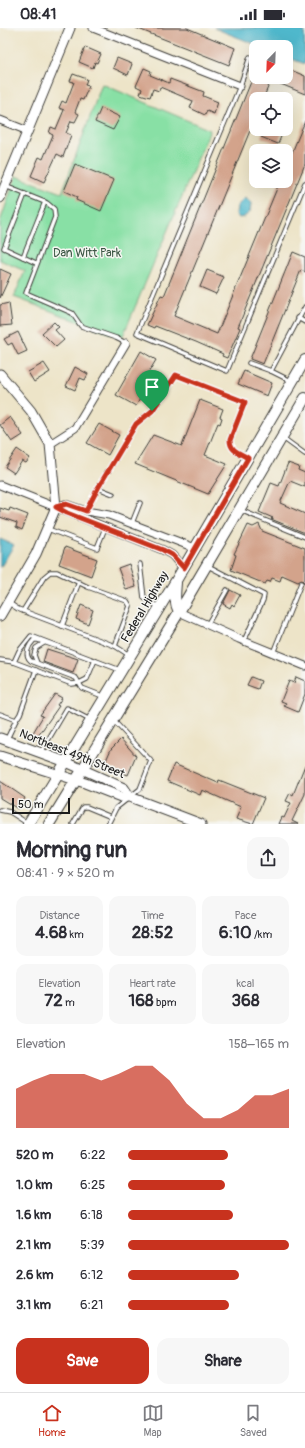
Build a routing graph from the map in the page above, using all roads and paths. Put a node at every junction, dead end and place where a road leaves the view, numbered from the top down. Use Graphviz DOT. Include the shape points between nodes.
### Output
graph roads {
  1 [pos="70,28"];
  2 [pos="93,28"];
  3 [pos="249,60"];
  4 [pos="240,86"];
  5 [pos="0,120"];
  6 [pos="28,131"];
  7 [pos="305,183"];
  8 [pos="5,186"];
  9 [pos="25,194"];
  10 [pos="300,195"];
  11 [pos="305,197"];
  12 [pos="0,198"];
  13 [pos="45,202"];
  14 [pos="22,257"];
  15 [pos="36,263"];
  16 [pos="305,308"];
  17 [pos="298,318"];
  18 [pos="305,322"];
  19 [pos="126,343"];
  20 [pos="305,360"];
  21 [pos="249,362"];
  22 [pos="271,371"];
  23 [pos="0,374"];
  24 [pos="292,382"];
  25 [pos="305,398"];
  26 [pos="282,437"];
  27 [pos="50,444"];
  28 [pos="305,454"];
  29 [pos="248,458"];
  30 [pos="0,485"];
  31 [pos="98,488"];
  32 [pos="113,494"];
  33 [pos="140,503"];
  34 [pos="56,507"];
  35 [pos="239,509"];
  36 [pos="86,511"];
  37 [pos="83,519"];
  38 [pos="131,524"];
  39 [pos="105,528"];
  40 [pos="48,529"];
  41 [pos="305,537"];
  42 [pos="195,548"];
  43 [pos="140,564"];
  44 [pos="207,565"];
  45 [pos="184,568"];
  46 [pos="177,579"];
  47 [pos="79,582"];
  48 [pos="301,582"];
  49 [pos="226,590"];
  50 [pos="8,602"];
  51 [pos="160,607"];
  52 [pos="23,611"];
  53 [pos="179,612"];
  54 [pos="0,616"];
  55 [pos="207,625"];
  56 [pos="62,626"];
  57 [pos="244,641"];
  58 [pos="45,643"];
  59 [pos="115,646"];
  60 [pos="65,648"];
  61 [pos="273,653"];
  62 [pos="130,656"];
  63 [pos="0,660"];
  64 [pos="95,660"];
  65 [pos="14,662"];
  66 [pos="37,663"];
  67 [pos="305,666"];
  68 [pos="36,670"];
  69 [pos="121,670"];
  70 [pos="79,683"];
  71 [pos="105,697"];
  72 [pos="0,714"];
  73 [pos="16,720"];
  74 [pos="113,720"];
  75 [pos="91,721"];
  76 [pos="3,739"];
  77 [pos="40,754"];
  78 [pos="0,756"];
  79 [pos="66,762"];
  80 [pos="83,770"];
  81 [pos="58,775"];
  82 [pos="77,780"];
  83 [pos="130,796"];
  84 [pos="0,810"];
  85 [pos="77,816"];
  86 [pos="111,817"];
  87 [pos="82,820"];
  88 [pos="188,822"];
  89 [pos="53,823"];
  90 [pos="28,824"];
  91 [pos="73,824"];
  92 [pos="108,824"];
  93 [pos="201,824"];
  1 -- 6 [label="street"];
  2 -- 4 [label="street"];
  3 -- 4 [label="lane"];
  4 -- 10 [label="lane" via="137,333 227,371"];
  5 -- 6 [label="street"];
  6 -- 8 [label="street"];
  7 -- 10 [label="lane"];
  8 -- 9 [label="lane"];
  8 -- 12 [label="street"];
  9 -- 13 [label="lane"];
  9 -- 14 [label="lane" via="4,248"];
  10 -- 11 [label="lane"];
  13 -- 14 [label="lane"];
  13 -- 15 [label="lane" via="54,209 55,217"];
  14 -- 15 [label="lane"];
  15 -- 19 [label="lane" via="26,293 72,313 81,326"];
  16 -- 17 [label="lane"];
  17 -- 18 [label="lane"];
  17 -- 22 [label="lane"];
  19 -- 27 [label="street" via="75,428"];
  20 -- 24 [label="main road, Federal Highway"];
  21 -- 22 [label="lane"];
  22 -- 24 [label="lane"];
  23 -- 27 [label="street" via="31,411"];
  24 -- 29 [label="main road, Federal Highway"];
  25 -- 26 [label="main road"];
  26 -- 28 [label="lane"];
  26 -- 35 [label="main road"];
  27 -- 34 [label="street"];
  29 -- 31 [label="lane" via="230,446 245,402 176,375 152,411 136,424"];
  29 -- 42 [label="main road, Federal Highway"];
  30 -- 34 [label="street"];
  31 -- 32 [label="lane"];
  31 -- 36 [label="lane"];
  33 -- 38 [label="lane"];
  34 -- 36 [label="street" via="66,504"];
  34 -- 37 [label="street"];
  34 -- 40 [label="street"];
  35 -- 41 [label="lane"];
  35 -- 44 [label="main road"];
  36 -- 37 [label="lane"];
  36 -- 38 [label="street" via="109,515"];
  37 -- 39 [label="street"];
  38 -- 42 [label="street"];
  39 -- 40 [label="lane" via="97,548"];
  39 -- 45 [label="street" via="163,550 172,555"];
  40 -- 50 [label="street"];
  42 -- 45 [label="main road, Federal Highway"];
  43 -- 51 [label="lane" via="144,598"];
  44 -- 53 [label="main road"];
  44 -- 57 [label="lane" via="264,595"];
  45 -- 46 [label="main road, Federal Highway"];
  46 -- 51 [label="main road, Federal Highway"];
  46 -- 53 [label="main road" via="175,597"];
  47 -- 52 [label="lane" via="57,572 50,572 44,577"];
  47 -- 56 [label="lane"];
  47 -- 59 [label="lane" via="127,601 130,606"];
  48 -- 61 [label="lane"];
  49 -- 55 [label="lane"];
  50 -- 52 [label="lane"];
  50 -- 54 [label="street"];
  51 -- 62 [label="main road, Federal Highway"];
  52 -- 56 [label="lane"];
  53 -- 55 [label="street"];
  53 -- 74 [label="main road"];
  55 -- 57 [label="street"];
  56 -- 59 [label="lane"];
  57 -- 61 [label="street"];
  58 -- 60 [label="lane"];
  58 -- 66 [label="lane" via="36,648 34,655"];
  58 -- 66 [label="lane" via="34,640 29,647 28,658"];
  59 -- 62 [label="lane"];
  60 -- 64 [label="lane"];
  60 -- 65 [label="lane" via="31,636"];
  61 -- 67 [label="street"];
  62 -- 69 [label="main road, Federal Highway"];
  63 -- 65 [label="lane"];
  64 -- 69 [label="lane"];
  64 -- 70 [label="lane" via="87,679"];
  65 -- 68 [label="lane"];
  66 -- 70 [label="lane" via="76,678"];
  68 -- 70 [label="lane" via="72,684"];
  68 -- 73 [label="lane"];
  69 -- 71 [label="main road, Federal Highway"];
  70 -- 71 [label="lane" via="82,688"];
  71 -- 75 [label="main road, Federal Highway"];
  72 -- 73 [label="lane"];
  73 -- 76 [label="lane"];
  74 -- 80 [label="main road"];
  74 -- 83 [label="lane" via="151,761 140,789"];
  75 -- 77 [label="lane" via="67,708"];
  75 -- 79 [label="main road, Federal Highway"];
  76 -- 77 [label="street, Northeast 49th Street"];
  77 -- 79 [label="street, Northeast 49th Street"];
  78 -- 81 [label="street, Northeast 49th Street"];
  79 -- 80 [label="street, Northeast 49th Street"];
  79 -- 81 [label="main road, Federal Highway"];
  80 -- 82 [label="main road"];
  80 -- 83 [label="street, Northeast 49th Street" via="124,788"];
  81 -- 82 [label="street, Northeast 49th Street"];
  81 -- 90 [label="main road, Federal Highway"];
  82 -- 83 [label="street, Northeast 49th Street" via="121,797"];
  82 -- 89 [label="main road"];
  83 -- 86 [label="lane" via="116,808"];
  83 -- 88 [label="street, Northeast 49th Street"];
  84 -- 90 [label="lane" via="10,812"];
  85 -- 86 [label="lane" via="83,807 88,807"];
  85 -- 87 [label="lane"];
  85 -- 91 [label="lane"];
  86 -- 92 [label="lane"];
  88 -- 93 [label="street, Northeast 49th Street"];
}
